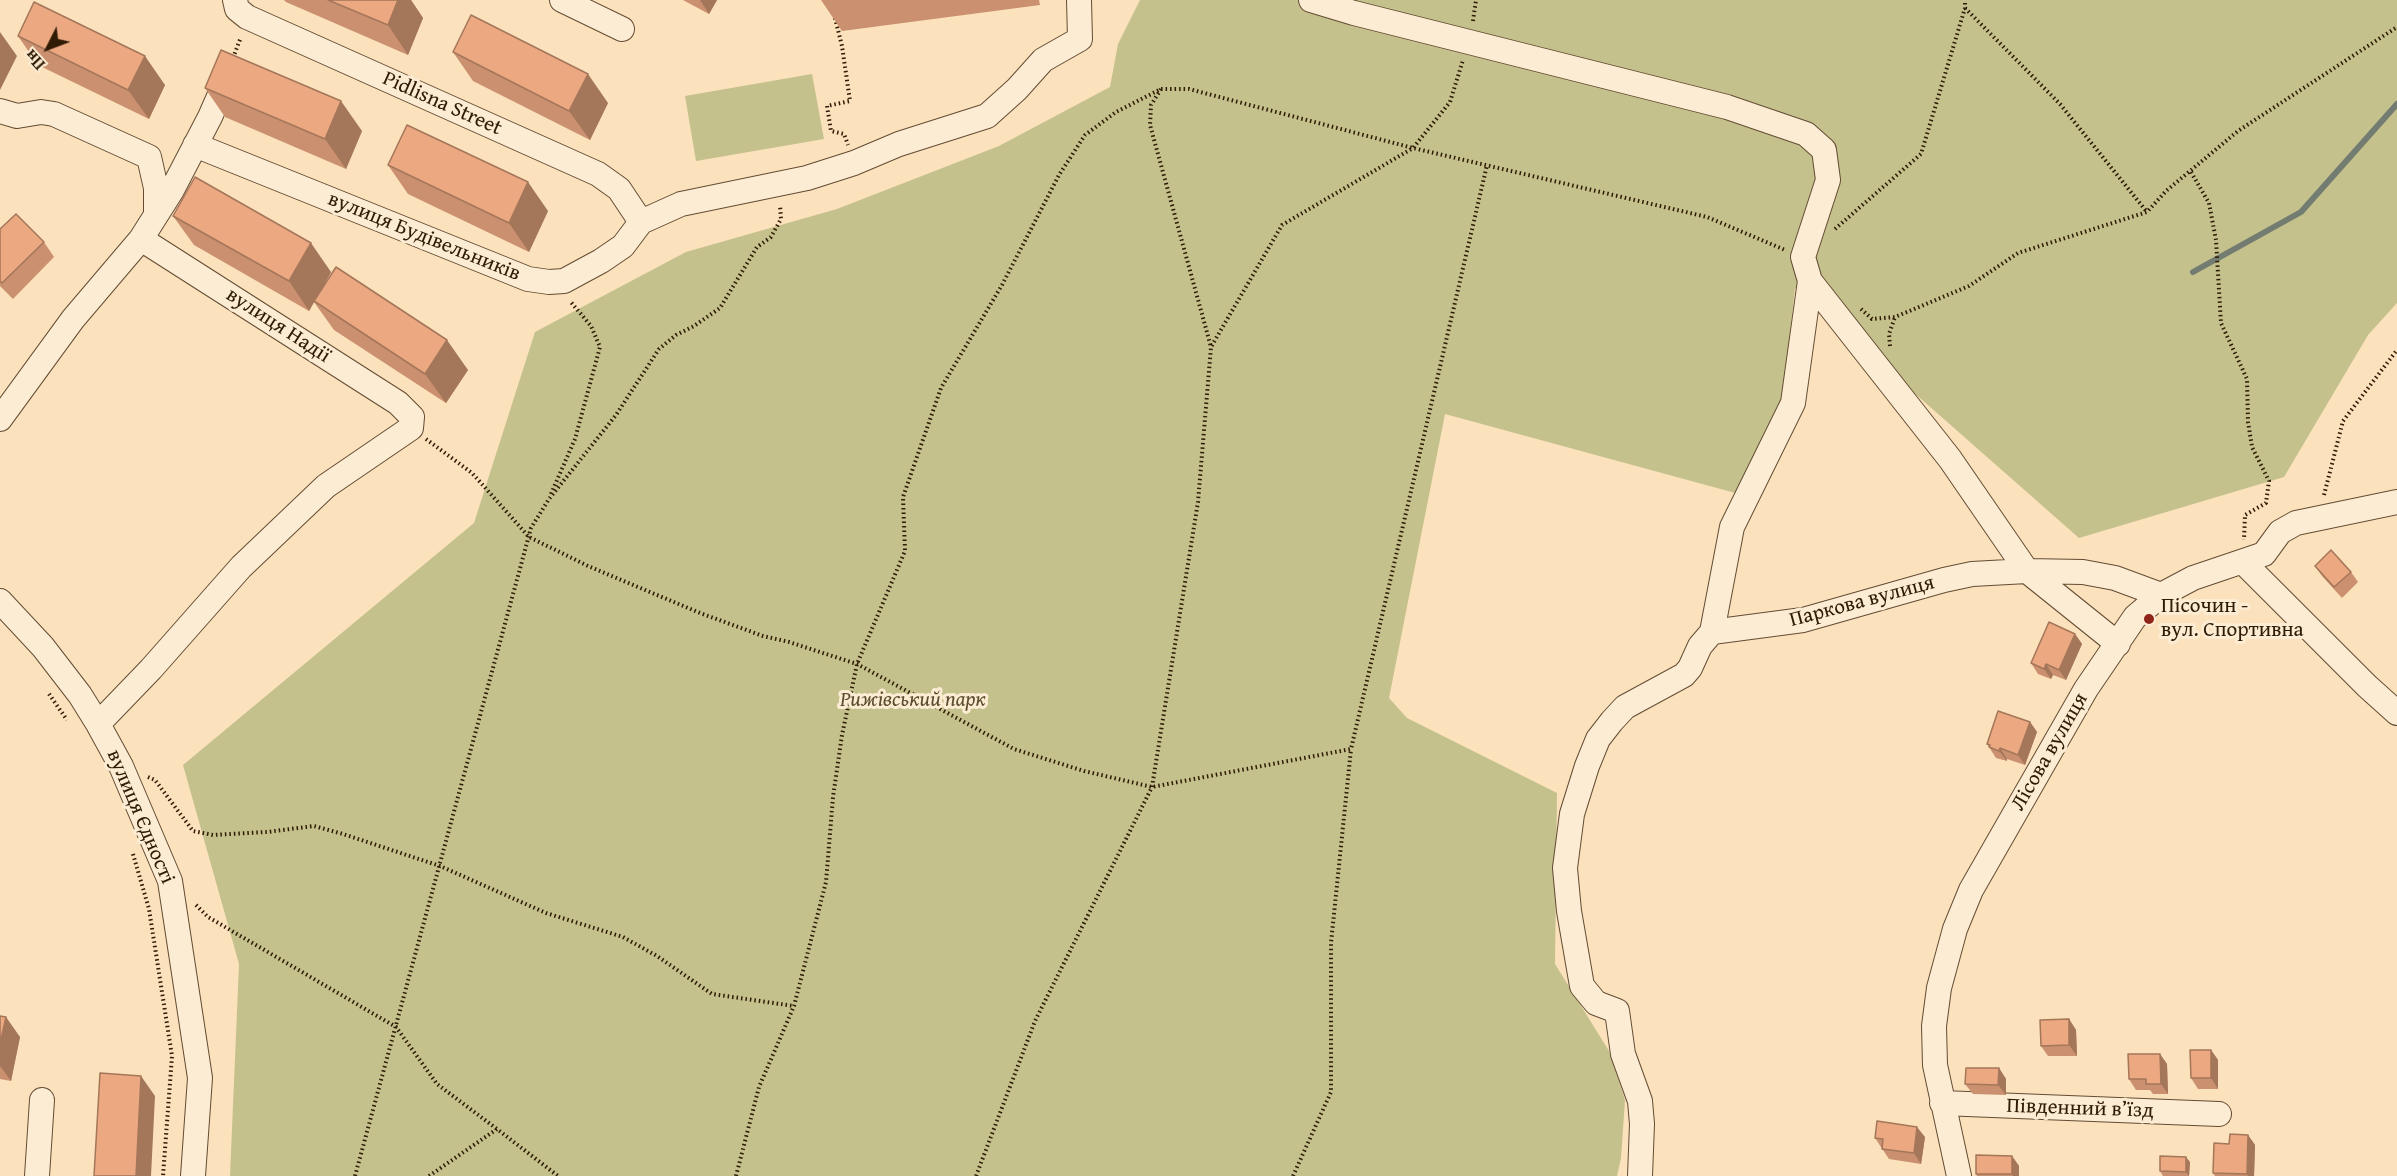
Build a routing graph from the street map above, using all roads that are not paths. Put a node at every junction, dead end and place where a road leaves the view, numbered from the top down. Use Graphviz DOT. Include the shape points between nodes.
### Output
graph roads {
  1 [pos="562,0"];
  2 [pos="1079,0"];
  3 [pos="1311,0"];
  4 [pos="241,8"];
  5 [pos="622,29"];
  6 [pos="228,76"];
  7 [pos="0,111"];
  8 [pos="195,145"];
  9 [pos="156,214"];
  10 [pos="641,222"];
  11 [pos="141,238"];
  12 [pos="1810,281"];
  13 [pos="0,419"];
  14 [pos="2397,502"];
  15 [pos="2243,562"];
  16 [pos="2027,571"];
  17 [pos="2161,595"];
  18 [pos="0,601"];
  19 [pos="1712,632"];
  20 [pos="2118,644"];
  21 [pos="2397,713"];
  22 [pos="98,724"];
  23 [pos="42,1100"];
  24 [pos="1942,1102"];
  25 [pos="2218,1114"];
  26 [pos="37,1176"];
  27 [pos="193,1176"];
  28 [pos="1640,1176"];
  29 [pos="1959,1176"];
  1 -- 5 [label="street"];
  2 -- 10 [label="street" via="1080,39 1043,60 987,116 807,178 681,204"];
  3 -- 12 [label="street" via="1728,107 1806,134 1824,150 1828,180 1803,257"];
  4 -- 10 [label="street, Pidlisna Street" via="598,174 619,189"];
  6 -- 8 [label="street"];
  7 -- 9 [label="street" via="17,116 54,114 149,157 156,188"];
  8 -- 9 [label="street"];
  8 -- 10 [label="street, вулиця Будівельників" via="528,279 564,281 623,246"];
  9 -- 11 [label="street"];
  11 -- 13 [label="street" via="73,319"];
  11 -- 22 [label="street, вулиця Надії" via="398,403 411,422 326,486 241,567"];
  12 -- 16 [label="street" via="1950,459"];
  12 -- 19 [label="street" via="1792,403 1732,527"];
  14 -- 15 [label="street, Лісова вулиця" via="2296,523 2280,531 2264,554"];
  15 -- 17 [label="street, Лісова вулиця" via="2193,578"];
  15 -- 21 [label="street"];
  16 -- 17 [label="street, Паркова вулиця" via="2083,572 2115,578"];
  16 -- 19 [label="street, Паркова вулиця" via="1972,574 1803,621"];
  16 -- 20 [label="street"];
  17 -- 20 [label="street, Лісова вулиця" via="2135,617"];
  18 -- 22 [label="street, вулиця Єдності" via="43,647"];
  19 -- 28 [label="street" via="1684,675 1625,707 1598,740 1575,805 1568,843 1565,868 1580,979 1590,999 1617,1011 1623,1054 1640,1101"];
  20 -- 24 [label="street, Лісова вулиця" via="2086,689 2009,821 1971,890 1955,929 1939,988 1934,1026 1935,1065"];
  22 -- 27 [label="street, вулиця Єдності" via="121,766 170,881 200,1078"];
  23 -- 26 [label="street"];
  24 -- 25 [label="street, Південний в’їзд"];
  24 -- 29 [label="street, Лісова вулиця"];
}
